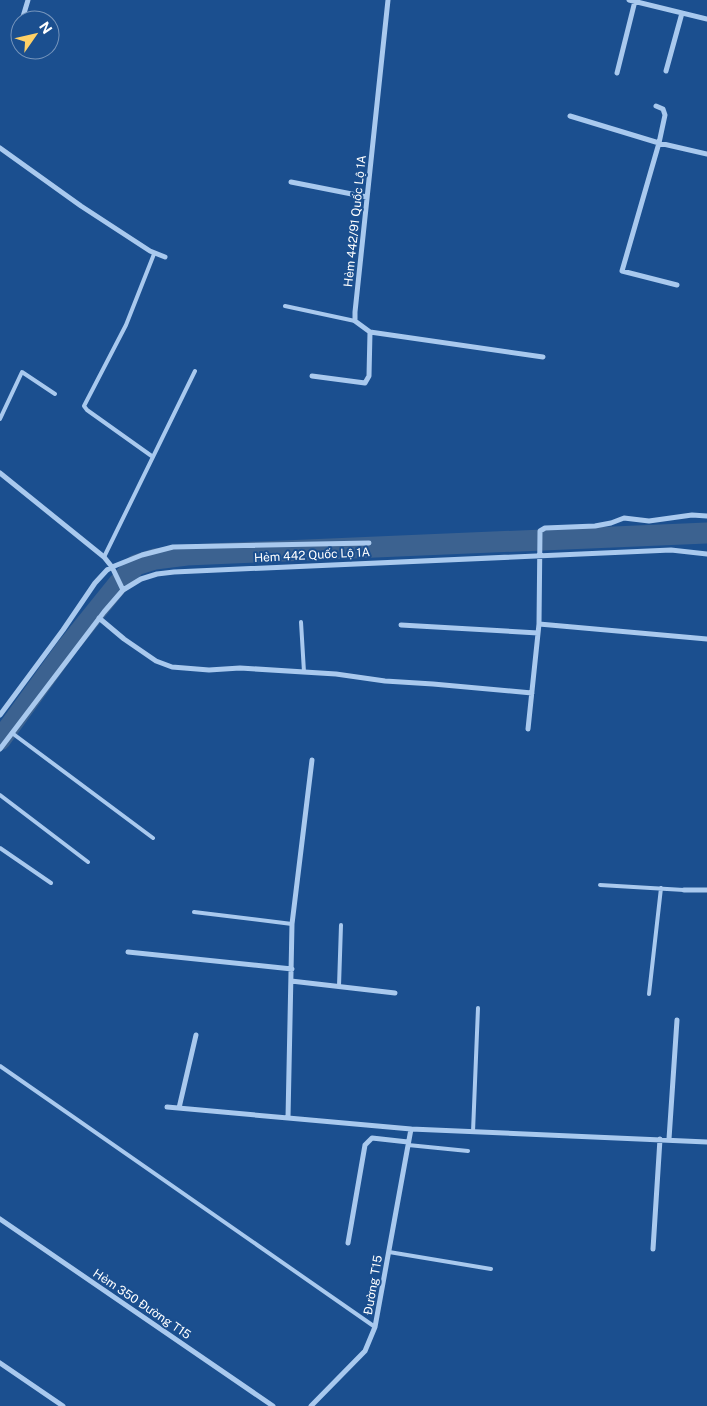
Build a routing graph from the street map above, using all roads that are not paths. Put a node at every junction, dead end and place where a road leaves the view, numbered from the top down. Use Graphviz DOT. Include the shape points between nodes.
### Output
graph roads {
  1 [pos="388,0"];
  2 [pos="632,1"];
  3 [pos="682,13"];
  4 [pos="707,19"];
  5 [pos="666,71"];
  6 [pos="618,73"];
  7 [pos="656,106"];
  8 [pos="570,116"];
  9 [pos="659,142"];
  10 [pos="0,148"];
  11 [pos="707,154"];
  12 [pos="291,182"];
  13 [pos="367,197"];
  14 [pos="154,254"];
  15 [pos="165,257"];
  16 [pos="677,285"];
  17 [pos="285,306"];
  18 [pos="355,321"];
  19 [pos="370,332"];
  20 [pos="543,357"];
  21 [pos="195,371"];
  22 [pos="312,376"];
  23 [pos="55,394"];
  24 [pos="0,419"];
  25 [pos="153,457"];
  26 [pos="0,473"];
  27 [pos="707,516"];
  28 [pos="369,543"];
  29 [pos="539,553"];
  30 [pos="707,554"];
  31 [pos="104,557"];
  32 [pos="112,567"];
  33 [pos="121,585"];
  34 [pos="99,618"];
  35 [pos="301,622"];
  36 [pos="538,624"];
  37 [pos="401,626"];
  38 [pos="538,633"];
  39 [pos="707,638"];
  40 [pos="304,672"];
  41 [pos="532,693"];
  42 [pos="0,715"];
  43 [pos="528,729"];
  44 [pos="12,733"];
  45 [pos="0,749"];
  46 [pos="312,760"];
  47 [pos="0,796"];
  48 [pos="153,838"];
  49 [pos="0,848"];
  50 [pos="88,862"];
  51 [pos="51,883"];
  52 [pos="600,885"];
  53 [pos="661,888"];
  54 [pos="684,890"];
  55 [pos="707,890"];
  56 [pos="194,912"];
  57 [pos="292,924"];
  58 [pos="342,925"];
  59 [pos="128,952"];
  60 [pos="292,970"];
  61 [pos="291,980"];
  62 [pos="339,986"];
  63 [pos="395,992"];
  64 [pos="649,994"];
  65 [pos="478,1008"];
  66 [pos="677,1020"];
  67 [pos="196,1035"];
  68 [pos="0,1066"];
  69 [pos="167,1107"];
  70 [pos="179,1108"];
  71 [pos="288,1118"];
  72 [pos="410,1129"];
  73 [pos="473,1132"];
  74 [pos="660,1139"];
  75 [pos="669,1139"];
  76 [pos="707,1142"];
  77 [pos="408,1144"];
  78 [pos="468,1151"];
  79 [pos="0,1220"];
  80 [pos="348,1243"];
  81 [pos="653,1249"];
  82 [pos="389,1252"];
  83 [pos="491,1269"];
  84 [pos="375,1327"];
  85 [pos="0,1364"];
  86 [pos="63,1406"];
  87 [pos="274,1406"];
  88 [pos="311,1406"];
  1 -- 13 [label="street, Hẻm 442/91 Quốc Lộ 1A"];
  2 -- 3 [label="street"];
  2 -- 6 [label="street"];
  3 -- 4 [label="street"];
  3 -- 5 [label="street"];
  7 -- 9 [label="street" via="665,115"];
  8 -- 9 [label="street"];
  9 -- 11 [label="street"];
  9 -- 16 [label="street" via="622,270"];
  10 -- 14 [label="street"];
  12 -- 13 [label="street"];
  13 -- 18 [label="street, Hẻm 442/91 Quốc Lộ 1A"];
  14 -- 15 [label="street"];
  14 -- 25 [label="lane" via="126,325 84,406"];
  17 -- 18 [label="lane"];
  18 -- 19 [label="street"];
  19 -- 20 [label="street"];
  19 -- 22 [label="street" via="369,376 365,383"];
  21 -- 25 [label="lane"];
  23 -- 24 [label="lane" via="22,372"];
  25 -- 31 [label="lane"];
  26 -- 31 [label="street"];
  27 -- 29 [label="street" via="648,521 624,518 595,526 545,528 540,531"];
  28 -- 32 [label="street" via="173,547"];
  29 -- 30 [label="street, Hẻm 442 Quốc Lộ 1A" via="671,550"];
  29 -- 33 [label="street, Hẻm 442 Quốc Lộ 1A" via="174,572"];
  29 -- 36 [label="street"];
  31 -- 32 [label="street"];
  32 -- 33 [label="street"];
  32 -- 42 [label="street" via="95,583"];
  33 -- 34 [label="street, Hẻm 442 Quốc Lộ 1A"];
  34 -- 40 [label="street" via="156,661 172,667"];
  34 -- 44 [label="street, Hẻm 442 Quốc Lộ 1A"];
  35 -- 40 [label="lane"];
  36 -- 38 [label="street"];
  36 -- 39 [label="street"];
  37 -- 38 [label="street"];
  38 -- 41 [label="street"];
  40 -- 41 [label="street"];
  41 -- 43 [label="street"];
  44 -- 45 [label="street, Hẻm 442 Quốc Lộ 1A"];
  44 -- 48 [label="lane"];
  46 -- 57 [label="street"];
  47 -- 50 [label="lane"];
  49 -- 51 [label="lane"];
  52 -- 53 [label="lane"];
  53 -- 54 [label="lane"];
  53 -- 64 [label="lane"];
  54 -- 55 [label="street"];
  56 -- 57 [label="lane"];
  57 -- 60 [label="street"];
  58 -- 62 [label="lane"];
  59 -- 60 [label="street"];
  60 -- 61 [label="street"];
  61 -- 62 [label="street"];
  61 -- 71 [label="street"];
  62 -- 63 [label="street"];
  65 -- 73 [label="lane"];
  66 -- 75 [label="street"];
  67 -- 70 [label="street"];
  68 -- 84 [label="lane"];
  69 -- 70 [label="street"];
  70 -- 71 [label="street"];
  71 -- 72 [label="street"];
  72 -- 73 [label="street"];
  72 -- 77 [label="street, Đường T15"];
  73 -- 74 [label="street"];
  74 -- 75 [label="street"];
  74 -- 81 [label="street"];
  75 -- 76 [label="street"];
  77 -- 78 [label="lane"];
  77 -- 80 [label="street" via="372,1138 366,1145"];
  77 -- 82 [label="street, Đường T15"];
  79 -- 87 [label="street, Hẻm 350 Đường T15"];
  82 -- 83 [label="lane"];
  82 -- 84 [label="street, Đường T15"];
  84 -- 88 [label="street, Đường T15" via="365,1351"];
  85 -- 86 [label="street"];
}
